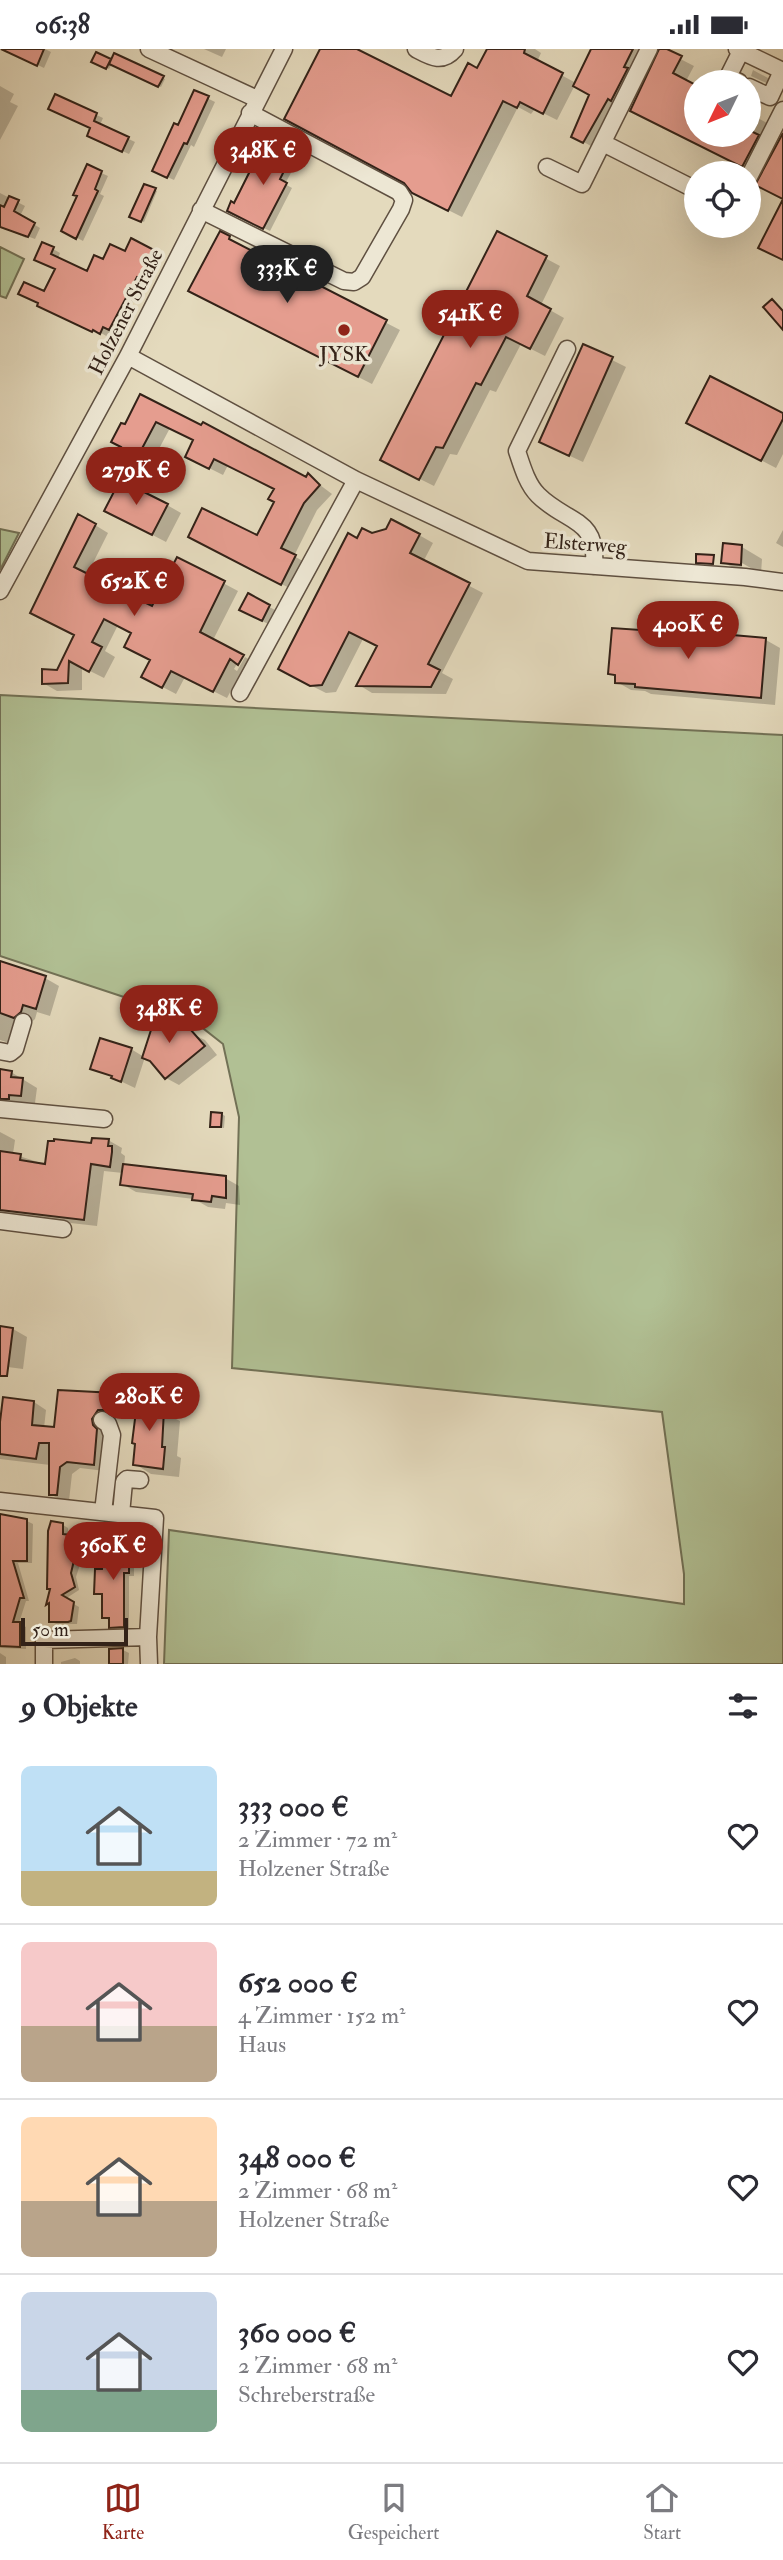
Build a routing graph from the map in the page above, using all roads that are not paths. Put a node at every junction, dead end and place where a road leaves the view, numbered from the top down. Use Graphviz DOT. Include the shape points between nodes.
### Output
graph roads {
  1 [pos="149,49"];
  2 [pos="284,49"];
  3 [pos="416,49"];
  4 [pos="455,49"];
  5 [pos="649,49"];
  6 [pos="739,50"];
  7 [pos="731,70"];
  8 [pos="782,71"];
  9 [pos="761,92"];
  10 [pos="254,106"];
  11 [pos="783,110"];
  12 [pos="603,143"];
  13 [pos="757,161"];
  14 [pos="547,167"];
  15 [pos="684,185"];
  16 [pos="201,210"];
  17 [pos="567,349"];
  18 [pos="128,356"];
  19 [pos="356,479"];
  20 [pos="594,566"];
  21 [pos="783,582"];
  22 [pos="0,591"];
  23 [pos="240,693"];
  24 [pos="23,1022"];
  25 [pos="0,1051"];
  26 [pos="0,1109"];
  27 [pos="104,1119"];
  28 [pos="0,1221"];
  29 [pos="63,1229"];
  30 [pos="122,1419"];
  31 [pos="102,1420"];
  32 [pos="140,1480"];
  33 [pos="0,1501"];
  34 [pos="112,1513"];
  35 [pos="148,1637"];
  36 [pos="44,1664"];
  37 [pos="149,1664"];
  1 -- 10 [label="street"];
  2 -- 10 [label="street, Holzener Straße"];
  3 -- 4 [label="street" via="440,59"];
  5 -- 12 [label="street"];
  6 -- 7 [label="street"];
  6 -- 8 [label="street"];
  8 -- 9 [label="street" via="770,96"];
  10 -- 16 [label="street, Holzener Straße"];
  10 -- 16 [label="street" via="399,191 404,200 401,209 362,277 354,282"];
  11 -- 13 [label="street"];
  12 -- 14 [label="street" via="582,184"];
  12 -- 15 [label="street"];
  16 -- 18 [label="street, Holzener Straße"];
  17 -- 20 [label="street" via="517,451 535,493 592,535"];
  18 -- 19 [label="street, Elsterweg"];
  18 -- 22 [label="street, Holzener Straße"];
  19 -- 20 [label="street, Elsterweg" via="528,561"];
  19 -- 23 [label="street"];
  20 -- 21 [label="street, Elsterweg"];
  24 -- 25 [label="street" via="15,1049"];
  26 -- 27 [label="street"];
  28 -- 29 [label="street"];
  30 -- 34 [label="street"];
  31 -- 34 [label="street" via="112,1435"];
  32 -- 34 [label="street" via="124,1482"];
  33 -- 34 [label="street"];
  34 -- 35 [label="street" via="155,1518"];
  35 -- 36 [label="street" via="44,1640"];
  35 -- 37 [label="street"];
}
